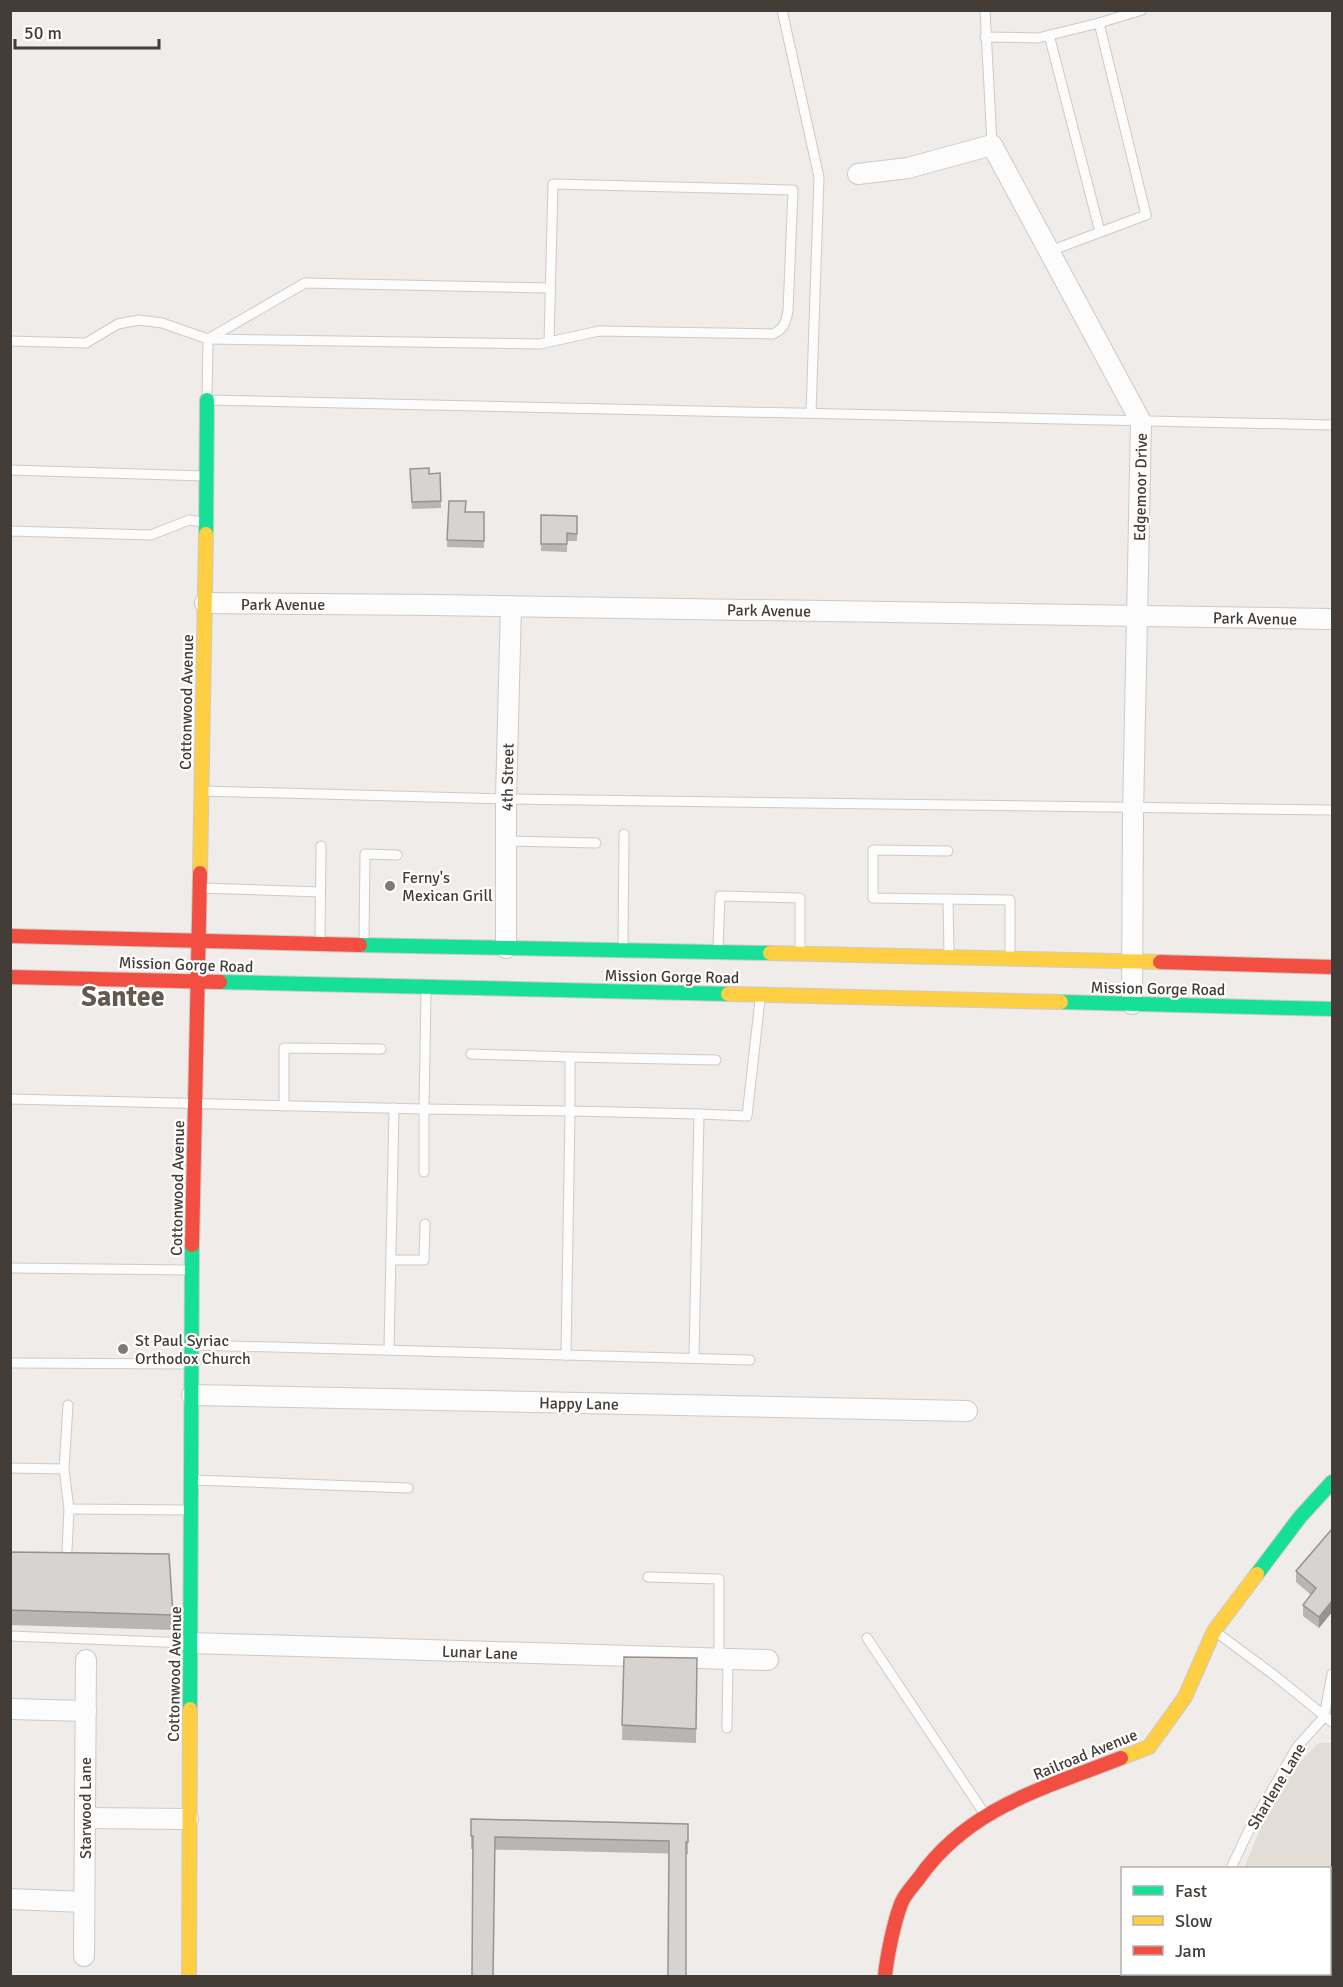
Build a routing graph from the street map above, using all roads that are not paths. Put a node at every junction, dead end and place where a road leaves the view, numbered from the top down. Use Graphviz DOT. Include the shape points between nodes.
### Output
graph roads {
  1 [pos="782,10"];
  2 [pos="985,10"];
  3 [pos="1142,10"];
  4 [pos="1099,23"];
  5 [pos="1049,35"];
  6 [pos="985,37"];
  7 [pos="992,145"];
  8 [pos="858,174"];
  9 [pos="1100,232"];
  10 [pos="1050,251"];
  11 [pos="550,288"];
  12 [pos="208,339"];
  13 [pos="10,341"];
  14 [pos="549,342"];
  15 [pos="207,400"];
  16 [pos="812,413"];
  17 [pos="1141,422"];
  18 [pos="1332,425"];
  19 [pos="10,470"];
  20 [pos="206,476"];
  21 [pos="205,522"];
  22 [pos="10,531"];
  23 [pos="205,603"];
  24 [pos="511,606"];
  25 [pos="1137,617"];
  26 [pos="1332,619"];
  27 [pos="201,790"];
  28 [pos="507,799"];
  29 [pos="1133,806"];
  30 [pos="1332,810"];
  31 [pos="624,834"];
  32 [pos="506,841"];
  33 [pos="596,843"];
  34 [pos="321,846"];
  35 [pos="948,851"];
  36 [pos="397,855"];
  37 [pos="198,887"];
  38 [pos="320,892"];
  39 [pos="948,899"];
  40 [pos="10,936"];
  41 [pos="197,942"];
  42 [pos="320,945"];
  43 [pos="364,946"];
  44 [pos="506,948"];
  45 [pos="623,951"];
  46 [pos="717,953"];
  47 [pos="800,955"];
  48 [pos="949,958"];
  49 [pos="1010,958"];
  50 [pos="1133,961"];
  51 [pos="1332,968"];
  52 [pos="10,977"];
  53 [pos="197,981"];
  54 [pos="426,987"];
  55 [pos="760,995"];
  56 [pos="1132,1004"];
  57 [pos="1332,1009"];
  58 [pos="381,1049"];
  59 [pos="471,1054"];
  60 [pos="570,1057"];
  61 [pos="716,1060"];
  62 [pos="10,1099"];
  63 [pos="195,1102"];
  64 [pos="284,1106"];
  65 [pos="394,1108"];
  66 [pos="424,1109"];
  67 [pos="570,1111"];
  68 [pos="699,1113"];
  69 [pos="424,1172"];
  70 [pos="425,1224"];
  71 [pos="391,1260"];
  72 [pos="10,1268"];
  73 [pos="192,1270"];
  74 [pos="192,1345"];
  75 [pos="389,1349"];
  76 [pos="566,1354"];
  77 [pos="694,1358"];
  78 [pos="750,1360"];
  79 [pos="10,1363"];
  80 [pos="192,1364"];
  81 [pos="192,1395"];
  82 [pos="68,1405"];
  83 [pos="967,1410"];
  84 [pos="10,1468"];
  85 [pos="64,1469"];
  86 [pos="192,1480"];
  87 [pos="1332,1482"];
  88 [pos="408,1488"];
  89 [pos="69,1509"];
  90 [pos="191,1510"];
  91 [pos="67,1550"];
  92 [pos="648,1577"];
  93 [pos="1214,1630"];
  94 [pos="10,1636"];
  95 [pos="867,1638"];
  96 [pos="190,1643"];
  97 [pos="723,1659"];
  98 [pos="86,1660"];
  99 [pos="768,1660"];
  100 [pos="1332,1674"];
  101 [pos="10,1709"];
  102 [pos="86,1711"];
  103 [pos="1328,1720"];
  104 [pos="727,1728"];
  105 [pos="985,1815"];
  106 [pos="85,1818"];
  107 [pos="188,1820"];
  108 [pos="1233,1867"];
  109 [pos="10,1899"];
  110 [pos="84,1902"];
  111 [pos="84,1956"];
  112 [pos="189,1977"];
  113 [pos="885,1977"];
  1 -- 16 [label="lane" via="819,177"];
  2 -- 6 [label="lane"];
  3 -- 4 [label="lane"];
  4 -- 5 [label="lane"];
  4 -- 9 [label="lane" via="1146,215"];
  5 -- 6 [label="lane"];
  5 -- 9 [label="lane"];
  6 -- 7 [label="lane"];
  7 -- 8 [label="street" via="908,168"];
  7 -- 10 [label="street, Edgemoor Drive"];
  9 -- 10 [label="lane"];
  10 -- 17 [label="street, Edgemoor Drive"];
  11 -- 12 [label="lane" via="305,283"];
  11 -- 14 [label="lane"];
  11 -- 14 [label="lane" via="553,184 793,190 788,311 780,330 762,335 599,331"];
  12 -- 13 [label="lane" via="162,323 139,320 118,324 86,343"];
  12 -- 14 [label="lane"];
  12 -- 15 [label="lane"];
  15 -- 16 [label="lane"];
  15 -- 20 [label="main road, Cottonwood Avenue"];
  16 -- 17 [label="lane"];
  17 -- 18 [label="lane"];
  17 -- 25 [label="street, Edgemoor Drive"];
  19 -- 20 [label="lane"];
  20 -- 21 [label="main road, Cottonwood Avenue"];
  21 -- 22 [label="lane" via="189,520 151,535"];
  21 -- 23 [label="main road, Cottonwood Avenue"];
  23 -- 24 [label="street, Park Avenue"];
  23 -- 27 [label="main road, Cottonwood Avenue"];
  24 -- 25 [label="street, Park Avenue"];
  24 -- 28 [label="street, 4th Street"];
  25 -- 26 [label="street, Park Avenue"];
  25 -- 29 [label="street, Edgemoor Drive"];
  27 -- 28 [label="lane"];
  27 -- 37 [label="main road, Cottonwood Avenue"];
  28 -- 29 [label="lane"];
  28 -- 32 [label="street, 4th Street"];
  29 -- 30 [label="lane"];
  29 -- 50 [label="street, Edgemoor Drive"];
  31 -- 45 [label="lane"];
  32 -- 33 [label="lane"];
  32 -- 44 [label="street, 4th Street"];
  34 -- 38 [label="lane"];
  35 -- 39 [label="lane" via="873,850 873,898"];
  36 -- 43 [label="lane" via="365,854"];
  37 -- 38 [label="lane"];
  37 -- 41 [label="main road, Cottonwood Avenue"];
  38 -- 42 [label="lane"];
  39 -- 48 [label="lane"];
  39 -- 49 [label="lane" via="1010,900"];
  40 -- 41 [label="main road, Mission Gorge Road"];
  41 -- 42 [label="main road, Mission Gorge Road"];
  41 -- 53 [label="main road, Cottonwood Avenue"];
  42 -- 43 [label="main road, Mission Gorge Road"];
  43 -- 44 [label="main road, Mission Gorge Road"];
  44 -- 45 [label="main road, Mission Gorge Road"];
  45 -- 46 [label="main road, Mission Gorge Road"];
  46 -- 47 [label="main road, Mission Gorge Road"];
  46 -- 47 [label="lane" via="720,896 800,898"];
  47 -- 48 [label="main road, Mission Gorge Road"];
  48 -- 49 [label="main road, Mission Gorge Road"];
  49 -- 50 [label="main road, Mission Gorge Road"];
  50 -- 51 [label="main road, Mission Gorge Road"];
  50 -- 56 [label="street, Edgemoor Drive"];
  52 -- 53 [label="main road, Mission Gorge Road"];
  53 -- 54 [label="main road, Mission Gorge Road"];
  53 -- 63 [label="main road, Cottonwood Avenue"];
  54 -- 55 [label="main road, Mission Gorge Road"];
  54 -- 66 [label="lane"];
  55 -- 56 [label="main road, Mission Gorge Road"];
  55 -- 68 [label="lane" via="747,1116"];
  56 -- 57 [label="main road, Mission Gorge Road"];
  58 -- 64 [label="lane" via="284,1048"];
  59 -- 60 [label="lane"];
  60 -- 61 [label="lane"];
  60 -- 67 [label="lane"];
  62 -- 63 [label="lane"];
  63 -- 64 [label="lane"];
  63 -- 73 [label="main road, Cottonwood Avenue"];
  64 -- 65 [label="lane"];
  65 -- 66 [label="lane"];
  65 -- 71 [label="lane"];
  66 -- 67 [label="lane"];
  66 -- 69 [label="lane"];
  67 -- 68 [label="lane"];
  67 -- 76 [label="lane"];
  68 -- 77 [label="lane"];
  70 -- 71 [label="lane" via="424,1260"];
  71 -- 75 [label="lane"];
  72 -- 73 [label="lane"];
  73 -- 74 [label="main road, Cottonwood Avenue"];
  74 -- 75 [label="lane"];
  74 -- 80 [label="main road, Cottonwood Avenue"];
  75 -- 76 [label="lane"];
  76 -- 77 [label="lane"];
  77 -- 78 [label="lane"];
  79 -- 80 [label="lane"];
  80 -- 81 [label="main road, Cottonwood Avenue"];
  81 -- 83 [label="street, Happy Lane"];
  81 -- 86 [label="main road, Cottonwood Avenue"];
  82 -- 85 [label="lane"];
  84 -- 85 [label="lane"];
  85 -- 89 [label="lane"];
  86 -- 88 [label="lane"];
  86 -- 90 [label="main road, Cottonwood Avenue"];
  87 -- 93 [label="main road, Railroad Avenue" via="1300,1517"];
  89 -- 90 [label="lane"];
  89 -- 91 [label="lane"];
  90 -- 96 [label="main road, Cottonwood Avenue"];
  92 -- 97 [label="lane" via="719,1579"];
  93 -- 103 [label="lane"];
  93 -- 105 [label="main road, Railroad Avenue" via="1185,1697 1149,1747"];
  94 -- 96 [label="lane"];
  95 -- 105 [label="lane"];
  96 -- 97 [label="street, Lunar Lane"];
  96 -- 107 [label="main road, Cottonwood Avenue"];
  97 -- 99 [label="street, Lunar Lane"];
  97 -- 104 [label="lane"];
  98 -- 102 [label="street, Starwood Lane"];
  100 -- 103 [label="lane"];
  101 -- 102 [label="street"];
  102 -- 106 [label="street, Starwood Lane"];
  103 -- 108 [label="lane, Sharlene Lane" via="1296,1747 1250,1828"];
  105 -- 113 [label="main road, Railroad Avenue" via="928,1865 901,1903"];
  106 -- 107 [label="street"];
  106 -- 110 [label="street, Starwood Lane"];
  107 -- 112 [label="main road, Cottonwood Avenue"];
  109 -- 110 [label="street"];
  110 -- 111 [label="street, Starwood Lane"];
}
